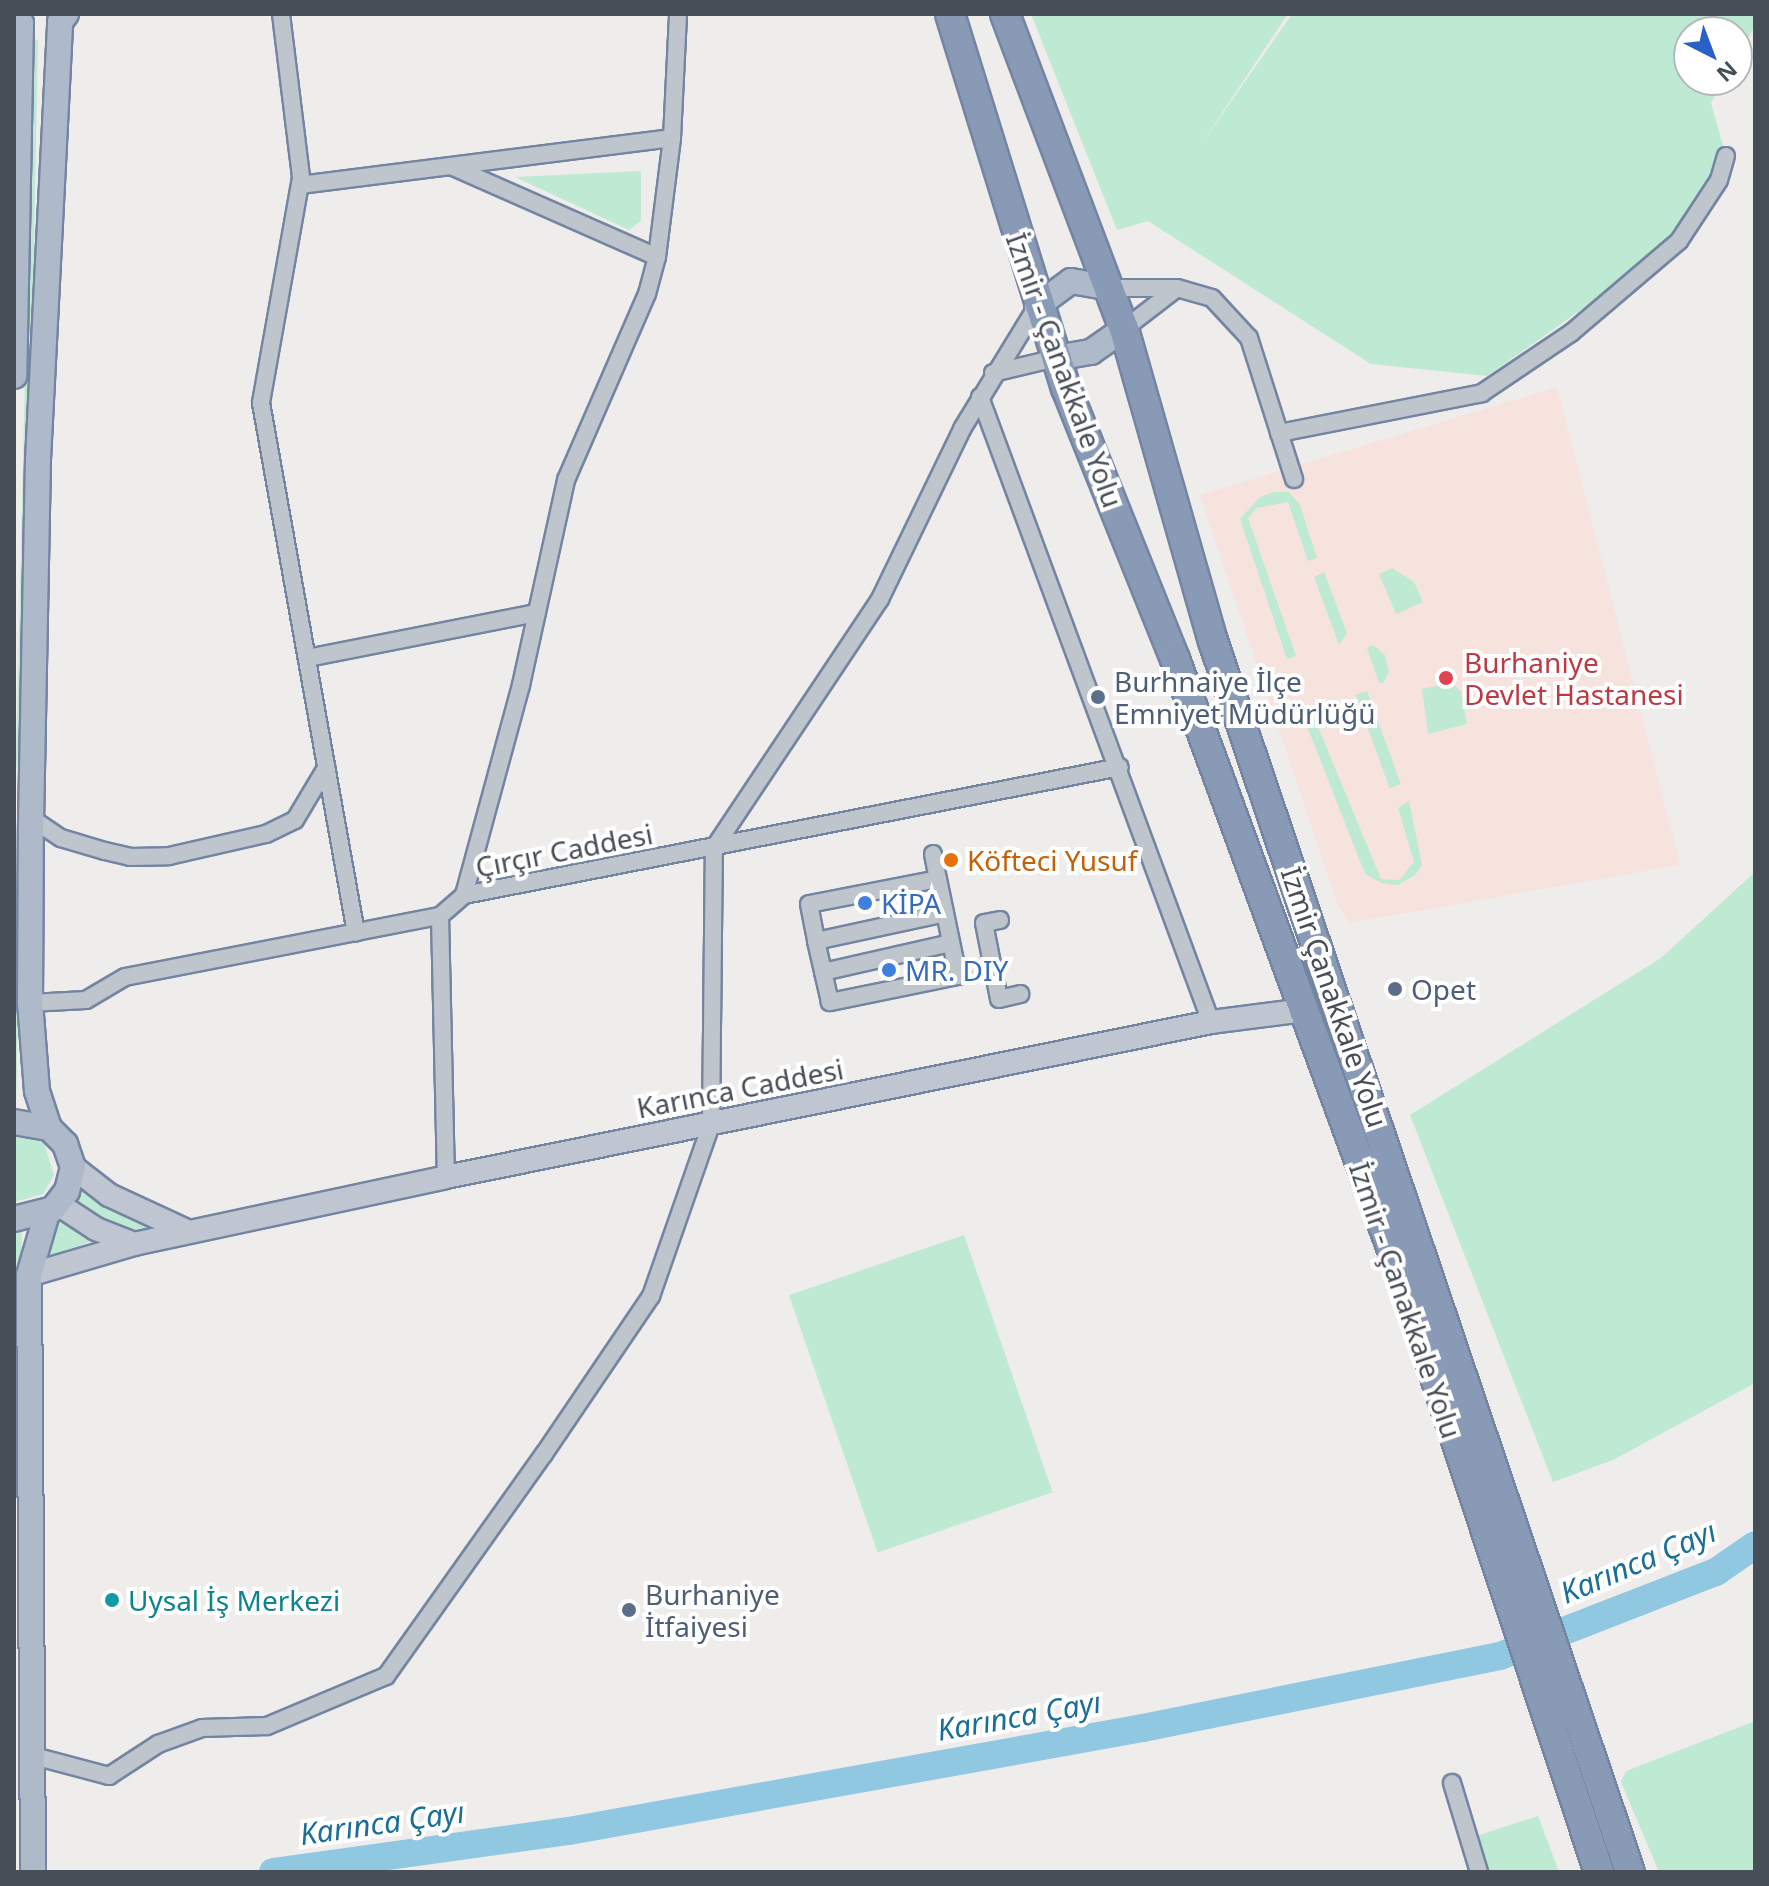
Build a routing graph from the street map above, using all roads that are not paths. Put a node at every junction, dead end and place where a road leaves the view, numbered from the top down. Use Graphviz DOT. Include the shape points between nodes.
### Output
graph roads {
  1 [pos="281,14"];
  2 [pos="678,14"];
  3 [pos="950,14"];
  4 [pos="1005,14"];
  5 [pos="63,18"];
  6 [pos="17,20"];
  7 [pos="672,138"];
  8 [pos="1726,156"];
  9 [pos="453,167"];
  10 [pos="300,185"];
  11 [pos="657,257"];
  12 [pos="1109,288"];
  13 [pos="1177,288"];
  14 [pos="1037,306"];
  15 [pos="1124,329"];
  16 [pos="1056,358"];
  17 [pos="993,373"];
  18 [pos="14,376"];
  19 [pos="980,397"];
  20 [pos="1279,433"];
  21 [pos="1294,479"];
  22 [pos="537,613"];
  23 [pos="307,658"];
  24 [pos="1251,753"];
  25 [pos="1120,767"];
  26 [pos="326,768"];
  27 [pos="31,818"];
  28 [pos="714,848"];
  29 [pos="933,854"];
  30 [pos="938,879"];
  31 [pos="464,895"];
  32 [pos="945,913"];
  33 [pos="440,916"];
  34 [pos="1000,920"];
  35 [pos="356,933"];
  36 [pos="816,941"];
  37 [pos="951,943"];
  38 [pos="823,972"];
  39 [pos="1020,994"];
  40 [pos="30,1003"];
  41 [pos="1305,1010"];
  42 [pos="1211,1022"];
  43 [pos="14,1122"];
  44 [pos="711,1125"];
  45 [pos="49,1128"];
  46 [pos="73,1167"];
  47 [pos="446,1177"];
  48 [pos="53,1208"];
  49 [pos="14,1219"];
  50 [pos="189,1232"];
  51 [pos="134,1244"];
  52 [pos="29,1275"];
  53 [pos="22,1629"];
  54 [pos="30,1755"];
  55 [pos="1452,1783"];
  56 [pos="33,1872"];
  57 [pos="1479,1872"];
  58 [pos="1599,1872"];
  59 [pos="1630,1872"];
  1 -- 10 [label="street"];
  2 -- 7 [label="street"];
  3 -- 14 [label="highway, İzmir - Çanakkale Yolu"];
  4 -- 12 [label="highway, İzmir - Çanakkale Yolu"];
  5 -- 6 [label="main road" via="37,27"];
  5 -- 27 [label="main road" via="38,460"];
  6 -- 18 [label="main road"];
  7 -- 9 [label="street"];
  7 -- 11 [label="street"];
  8 -- 20 [label="street" via="1719,180 1679,241 1571,333 1482,393"];
  9 -- 10 [label="street"];
  9 -- 11 [label="street"];
  10 -- 23 [label="street" via="261,403"];
  11 -- 22 [label="street" via="647,294 566,480"];
  12 -- 13 [label="street"];
  12 -- 14 [label="main road" via="1071,281"];
  12 -- 15 [label="highway, İzmir - Çanakkale Yolu"];
  13 -- 15 [label="street"];
  13 -- 20 [label="street" via="1212,298 1249,338"];
  14 -- 16 [label="highway, İzmir - Çanakkale Yolu"];
  14 -- 17 [label="street"];
  15 -- 16 [label="main road" via="1091,352"];
  15 -- 24 [label="highway, İzmir - Çanakkale Yolu" via="1213,641"];
  16 -- 17 [label="street"];
  16 -- 41 [label="highway, İzmir - Çanakkale Yolu"];
  17 -- 19 [label="street"];
  19 -- 25 [label="street"];
  19 -- 28 [label="street" via="880,599"];
  20 -- 21 [label="street"];
  22 -- 23 [label="street"];
  22 -- 31 [label="street"];
  23 -- 26 [label="street"];
  24 -- 59 [label="highway, İzmir Çanakkale Yolu"];
  25 -- 28 [label="street, Çırçır Caddesi"];
  25 -- 42 [label="street"];
  26 -- 27 [label="street" via="295,820 266,834 169,856 130,857 105,851 61,838"];
  26 -- 35 [label="street"];
  27 -- 40 [label="main road"];
  28 -- 31 [label="street, Çırçır Caddesi"];
  28 -- 44 [label="street"];
  29 -- 30 [label="street"];
  30 -- 32 [label="street"];
  30 -- 36 [label="street" via="809,904"];
  31 -- 33 [label="street, Çırçır Caddesi"];
  32 -- 36 [label="street"];
  32 -- 37 [label="street"];
  33 -- 35 [label="street, Çırçır Caddesi"];
  33 -- 47 [label="street"];
  34 -- 39 [label="street" via="984,923 999,999"];
  35 -- 40 [label="street, Çırçır Caddesi" via="125,977 86,1000"];
  36 -- 38 [label="street"];
  37 -- 38 [label="street"];
  37 -- 38 [label="street" via="958,976 830,1002"];
  40 -- 45 [label="main road" via="37,1091"];
  41 -- 42 [label="street, Karınca Caddesi"];
  41 -- 58 [label="highway, İzmir - Çanakkale Yolu" via="1401,1274"];
  42 -- 44 [label="street, Karınca Caddesi"];
  43 -- 45 [label="main road"];
  44 -- 47 [label="street, Karınca Caddesi"];
  44 -- 54 [label="street" via="651,1296 386,1676 267,1726 202,1728 158,1744 109,1776"];
  45 -- 46 [label="main road" via="65,1144"];
  46 -- 48 [label="main road"];
  46 -- 50 [label="street" via="109,1195"];
  47 -- 50 [label="street, Karınca Caddesi"];
  48 -- 49 [label="main road"];
  48 -- 51 [label="street"];
  48 -- 52 [label="main road"];
  50 -- 51 [label="street, Karınca Caddesi"];
  51 -- 52 [label="street, Karınca Caddesi"];
  52 -- 53 [label="main road"];
  53 -- 54 [label="main road"];
  54 -- 56 [label="main road"];
  55 -- 57 [label="street"];
}
